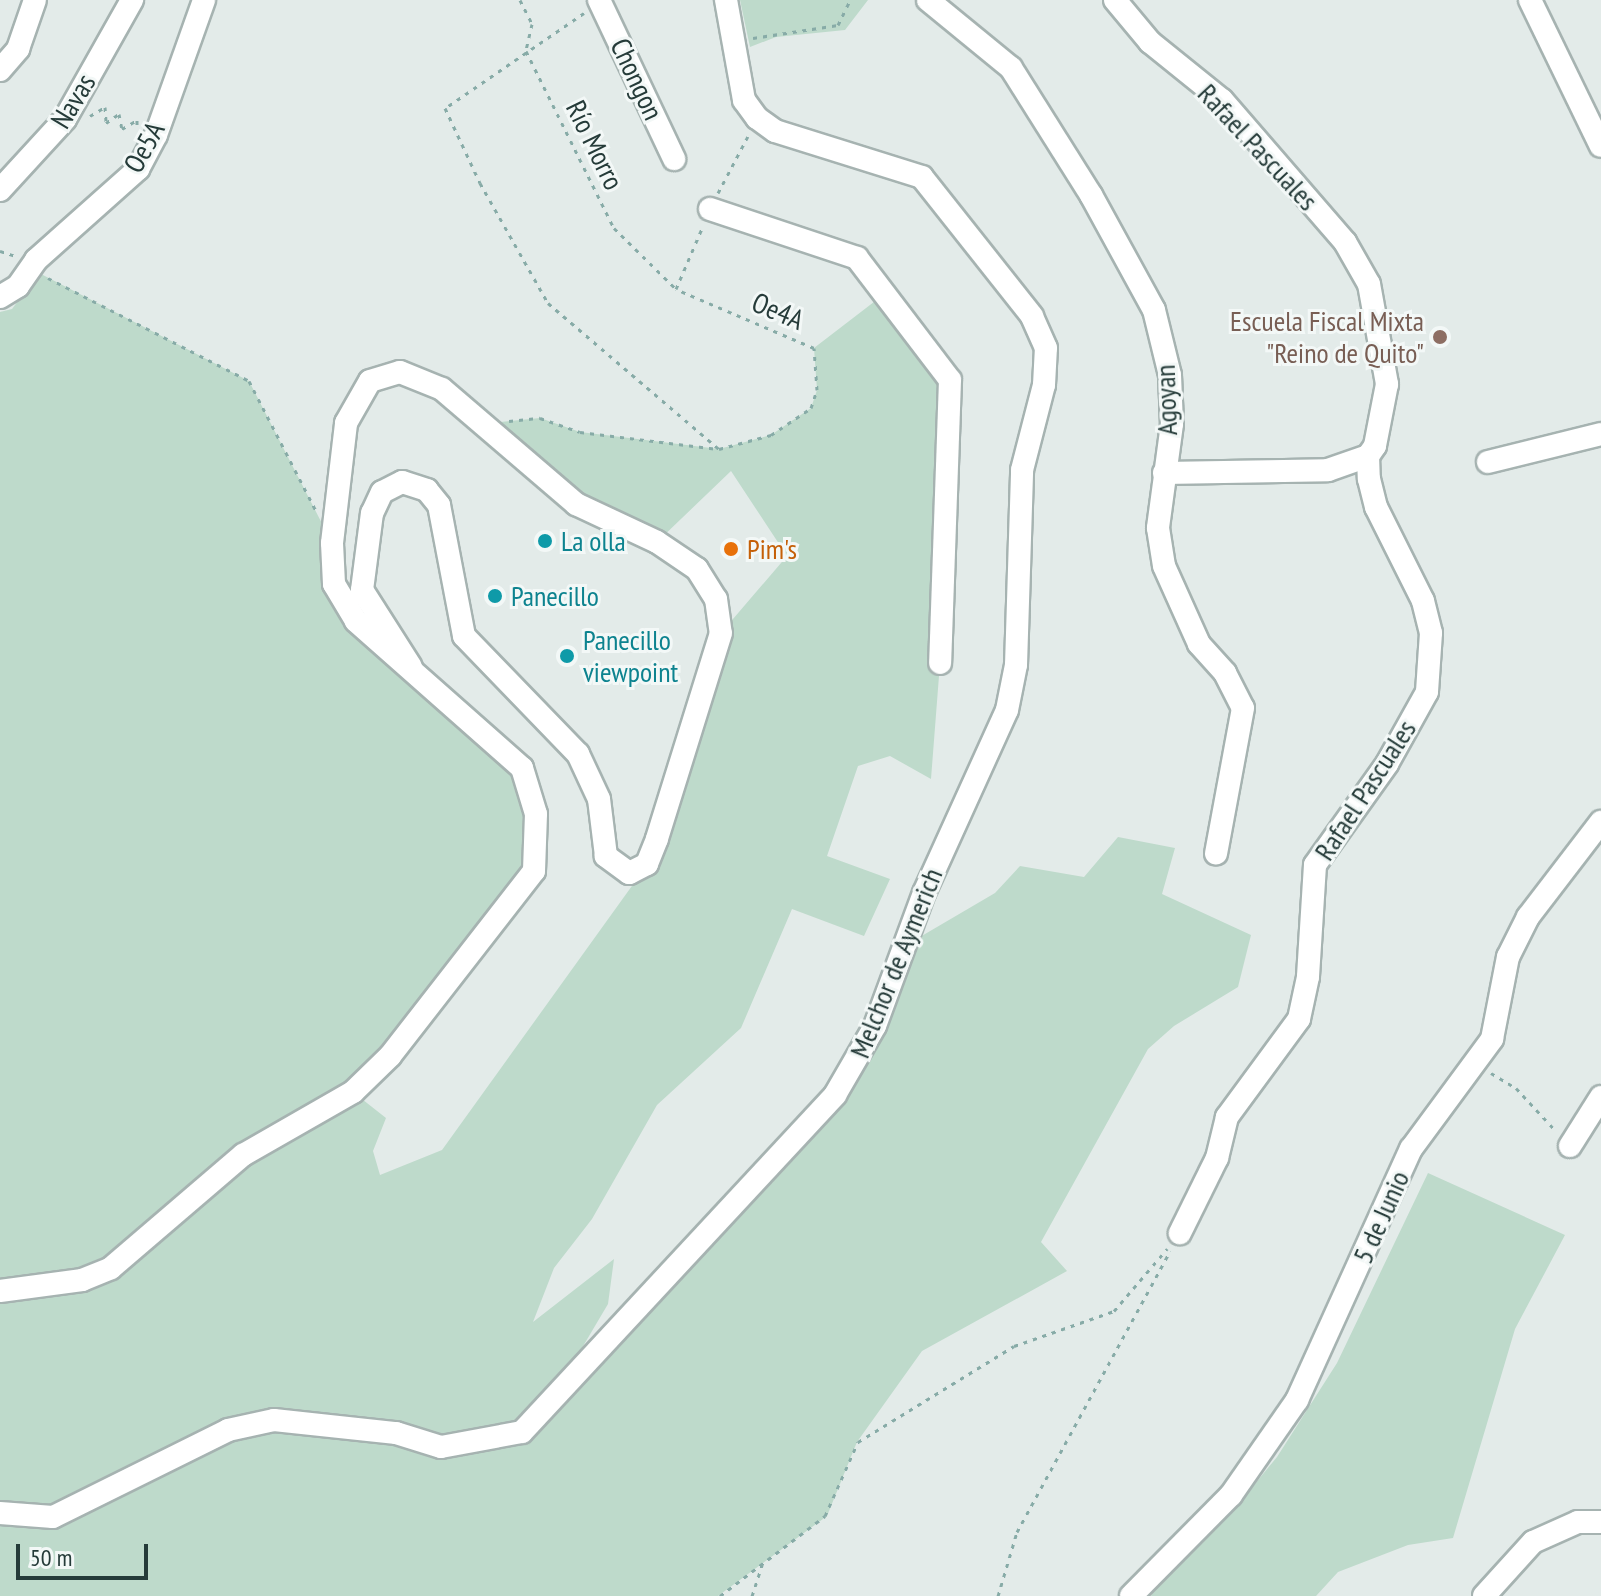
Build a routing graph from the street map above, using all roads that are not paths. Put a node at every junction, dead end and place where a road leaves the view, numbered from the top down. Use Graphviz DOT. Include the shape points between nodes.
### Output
graph roads {
  1 [pos="35,0"];
  2 [pos="132,0"];
  3 [pos="204,0"];
  4 [pos="726,0"];
  5 [pos="928,0"];
  6 [pos="1115,0"];
  7 [pos="1530,0"];
  8 [pos="600,1"];
  9 [pos="0,70"];
  10 [pos="1601,146"];
  11 [pos="674,159"];
  12 [pos="0,190"];
  13 [pos="710,209"];
  14 [pos="0,297"];
  15 [pos="1601,434"];
  16 [pos="1368,456"];
  17 [pos="1488,462"];
  18 [pos="1164,473"];
  19 [pos="940,663"];
  20 [pos="411,667"];
  21 [pos="1601,822"];
  22 [pos="1216,854"];
  23 [pos="1601,1097"];
  24 [pos="1570,1146"];
  25 [pos="1180,1233"];
  26 [pos="0,1291"];
  27 [pos="0,1513"];
  28 [pos="1601,1522"];
  29 [pos="1131,1596"];
  30 [pos="1484,1596"];
  1 -- 9 [label="street" via="18,49"];
  2 -- 12 [label="street, Navas" via="44,148"];
  3 -- 14 [label="street, Oe5A" via="156,135 138,169 33,264 18,286"];
  4 -- 27 [label="street, Melchor de Aymerich" via="744,100 757,118 775,131 922,177 1032,316 1046,348 1044,385 1022,470 1016,665 1007,710 943,847 892,987 857,1063 747,1195 522,1432 441,1447 396,1433 274,1420 228,1430 53,1517"];
  5 -- 18 [label="street, Agoyan" via="1011,68 1091,195 1154,310 1170,387 1172,424"];
  6 -- 16 [label="street, Rafael Pascuales" via="1150,42 1222,100 1345,242 1369,284 1387,384 1375,446"];
  7 -- 10 [label="street"];
  8 -- 11 [label="street, Chongon"];
  13 -- 19 [label="street" via="857,258 950,380"];
  15 -- 17 [label="street"];
  16 -- 18 [label="street" via="1328,470"];
  16 -- 25 [label="street, Rafael Pascuales" via="1376,507 1428,622 1427,692 1387,764 1315,865 1308,977 1299,1019 1227,1117 1217,1158"];
  18 -- 22 [label="street, Agoyan" via="1167,491 1158,528 1164,566 1199,644 1225,673 1243,708"];
  20 -- 20 [label="street" via="362,590 372,513 382,492 402,482 427,490 439,505 464,636 578,754 599,799 606,856 629,873 647,864 721,633 716,599 697,569 657,542 576,504 442,389 415,374 384,373 370,381 346,423 332,543 334,584 356,621"];
  20 -- 26 [label="street" via="522,768 532,790 539,848 528,886 390,1056 353,1092 243,1155 111,1268 82,1280"];
  21 -- 29 [label="street, 5 de Junio" via="1528,917 1508,957 1492,1039 1411,1149 1297,1400 1231,1495"];
  23 -- 24 [label="street"];
  28 -- 30 [label="street" via="1578,1522 1533,1542"];
}
